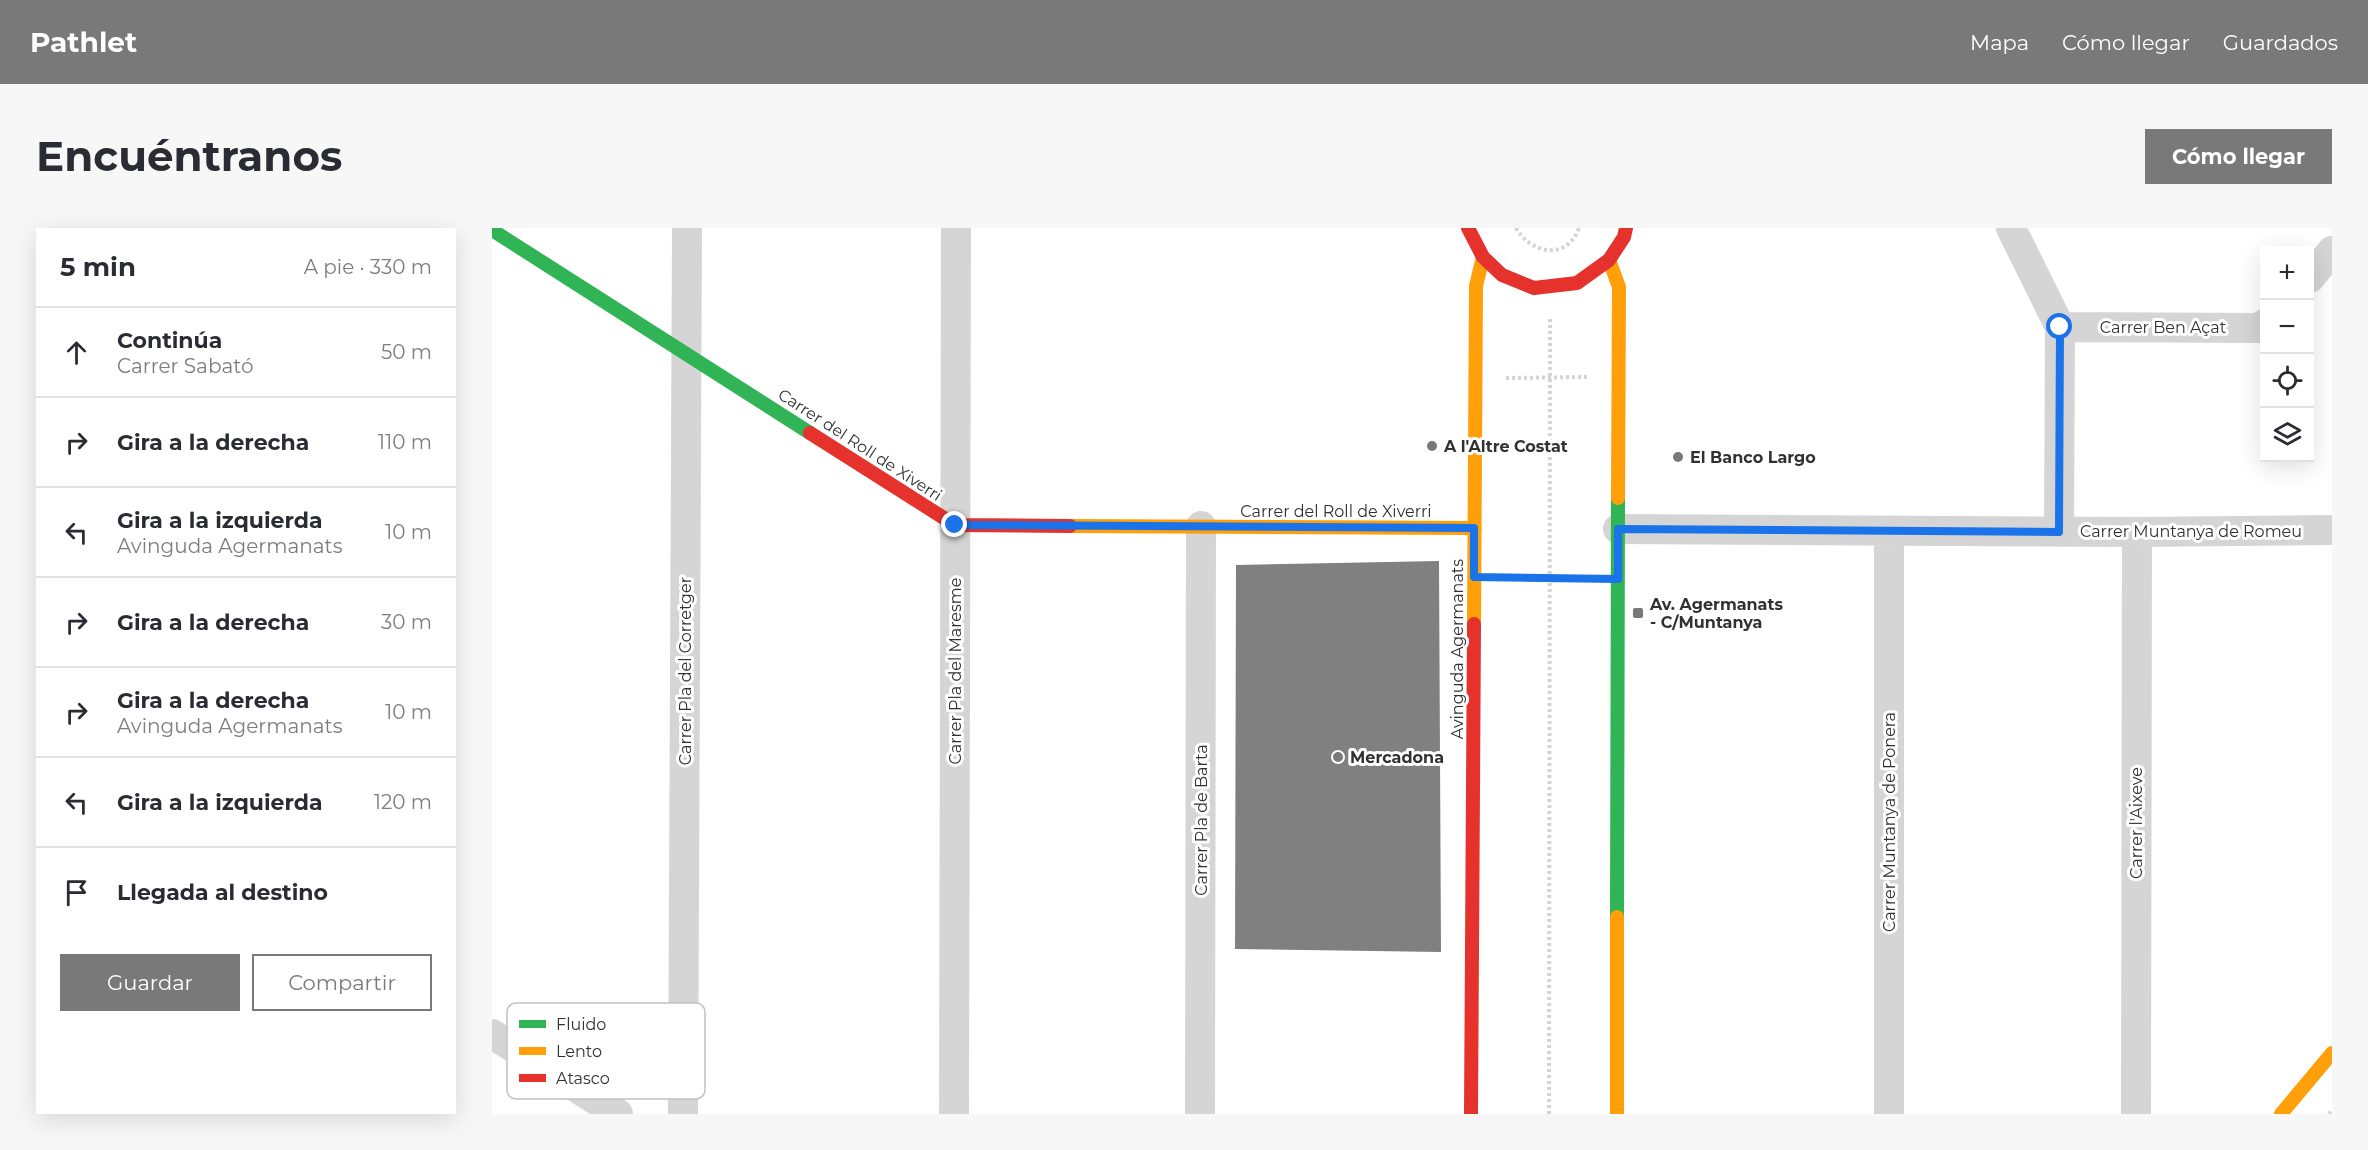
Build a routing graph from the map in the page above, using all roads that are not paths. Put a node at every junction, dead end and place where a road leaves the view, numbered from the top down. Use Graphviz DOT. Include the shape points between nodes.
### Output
graph roads {
  1 [pos="687,228"];
  2 [pos="956,228"];
  3 [pos="1626,228"];
  4 [pos="2011,228"];
  5 [pos="492,230"];
  6 [pos="1464,230"];
  7 [pos="2332,251"];
  8 [pos="1483,257"];
  9 [pos="1609,260"];
  10 [pos="2314,273"];
  11 [pos="2060,327"];
  12 [pos="2260,327"];
  13 [pos="687,354"];
  14 [pos="955,525"];
  15 [pos="1201,526"];
  16 [pos="1474,528"];
  17 [pos="1618,529"];
  18 [pos="2332,530"];
  19 [pos="1889,531"];
  20 [pos="2059,532"];
  21 [pos="2137,532"];
  22 [pos="684,1003"];
  23 [pos="492,1034"];
  24 [pos="507,1044"];
  25 [pos="2332,1053"];
  26 [pos="594,1099"];
  27 [pos="683,1099"];
  28 [pos="618,1114"];
  29 [pos="683,1114"];
  30 [pos="954,1114"];
  31 [pos="1200,1114"];
  32 [pos="1472,1114"];
  33 [pos="1617,1114"];
  34 [pos="1889,1114"];
  35 [pos="2136,1114"];
  36 [pos="2281,1114"];
  1 -- 13 [label="street, Carrer Pla del Corretger"];
  2 -- 14 [label="street, Carrer Pla del Maresme"];
  3 -- 9 [label="street"];
  4 -- 11 [label="street"];
  5 -- 13 [label="street, Carrer del Roll de Xiverri"];
  6 -- 8 [label="street"];
  7 -- 10 [label="street"];
  8 -- 9 [label="street" via="1502,275 1534,288 1577,283"];
  8 -- 16 [label="street, Avinguda Agermanats" via="1476,286"];
  9 -- 17 [label="street" via="1619,286"];
  11 -- 12 [label="street, Carrer Ben Açat"];
  11 -- 20 [label="street"];
  13 -- 14 [label="street, Carrer del Roll de Xiverri"];
  13 -- 22 [label="street, Carrer Pla del Corretger"];
  14 -- 15 [label="street, Carrer del Roll de Xiverri"];
  14 -- 30 [label="street, Carrer Pla del Maresme"];
  15 -- 16 [label="street, Carrer del Roll de Xiverri"];
  15 -- 31 [label="street, Carrer Pla de Barta"];
  16 -- 32 [label="street, Avinguda Agermanats"];
  17 -- 19 [label="street, Carrer Muntanya de Romeu"];
  17 -- 33 [label="street"];
  18 -- 21 [label="street, Carrer Muntanya de Romeu"];
  19 -- 20 [label="street, Carrer Muntanya de Romeu"];
  19 -- 34 [label="street, Carrer Muntanya de Ponera"];
  20 -- 21 [label="street, Carrer Muntanya de Romeu"];
  21 -- 35 [label="street, Carrer l'Aixeve"];
  23 -- 24 [label="street"];
  25 -- 36 [label="street"];
  26 -- 28 [label="street"];
  27 -- 29 [label="street, Carrer Pla del Corretger"];
}
